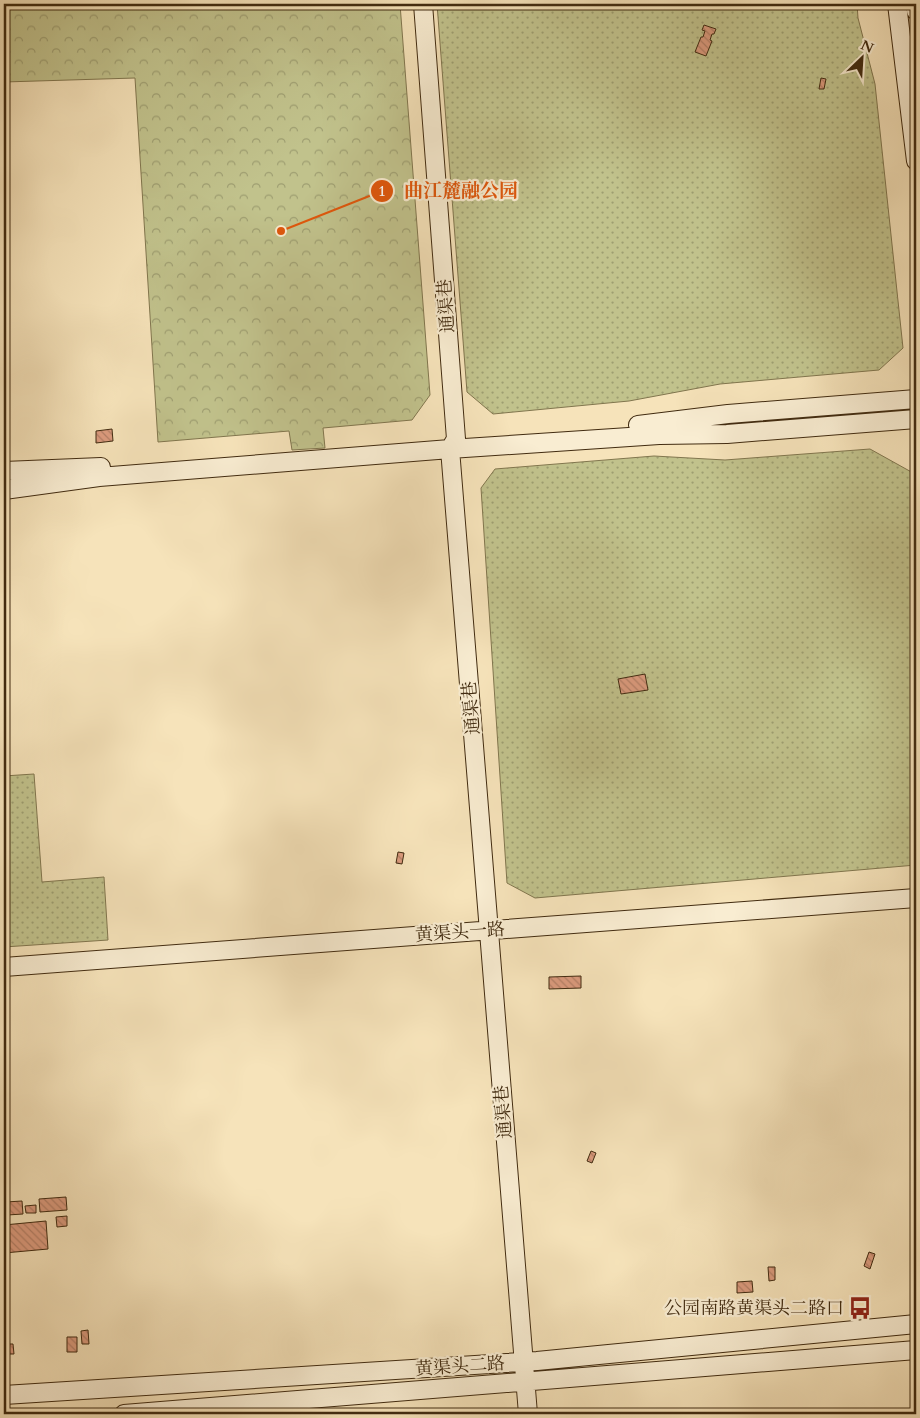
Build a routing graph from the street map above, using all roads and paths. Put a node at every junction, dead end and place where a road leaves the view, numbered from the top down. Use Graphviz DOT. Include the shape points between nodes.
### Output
graph roads {
  1 [pos="423,4"];
  2 [pos="897,4"];
  3 [pos="916,4"];
  4 [pos="916,11"];
  5 [pos="916,161"];
  6 [pos="916,399"];
  7 [pos="916,418"];
  8 [pos="453,444"];
  9 [pos="4,471"];
  10 [pos="4,490"];
  11 [pos="916,898"];
  12 [pos="488,930"];
  13 [pos="4,967"];
  14 [pos="916,1324"];
  15 [pos="916,1350"];
  16 [pos="524,1362"];
  17 [pos="526,1382"];
  18 [pos="4,1395"];
  19 [pos="124,1414"];
  20 [pos="528,1414"];
  1 -- 8 [label="street, 通渠巷"];
  2 -- 5 [label="street"];
  3 -- 4 [label="street"];
  6 -- 8 [label="street" via="728,414"];
  7 -- 8 [label="street" via="727,434"];
  8 -- 9 [label="street" via="316,448 94,467"];
  8 -- 10 [label="street" via="99,477"];
  8 -- 12 [label="street, 通渠巷"];
  11 -- 12 [label="street, 黄渠头一路"];
  12 -- 13 [label="street, 黄渠头一路"];
  12 -- 16 [label="street, 通渠巷"];
  14 -- 16 [label="street, 黄渠头二路"];
  15 -- 17 [label="street, 黄渠头二路"];
  16 -- 17 [label="street, 通渠巷"];
  16 -- 18 [label="street, 黄渠头二路"];
  17 -- 19 [label="street, 黄渠头二路"];
  17 -- 20 [label="street, 通渠巷"];
}
